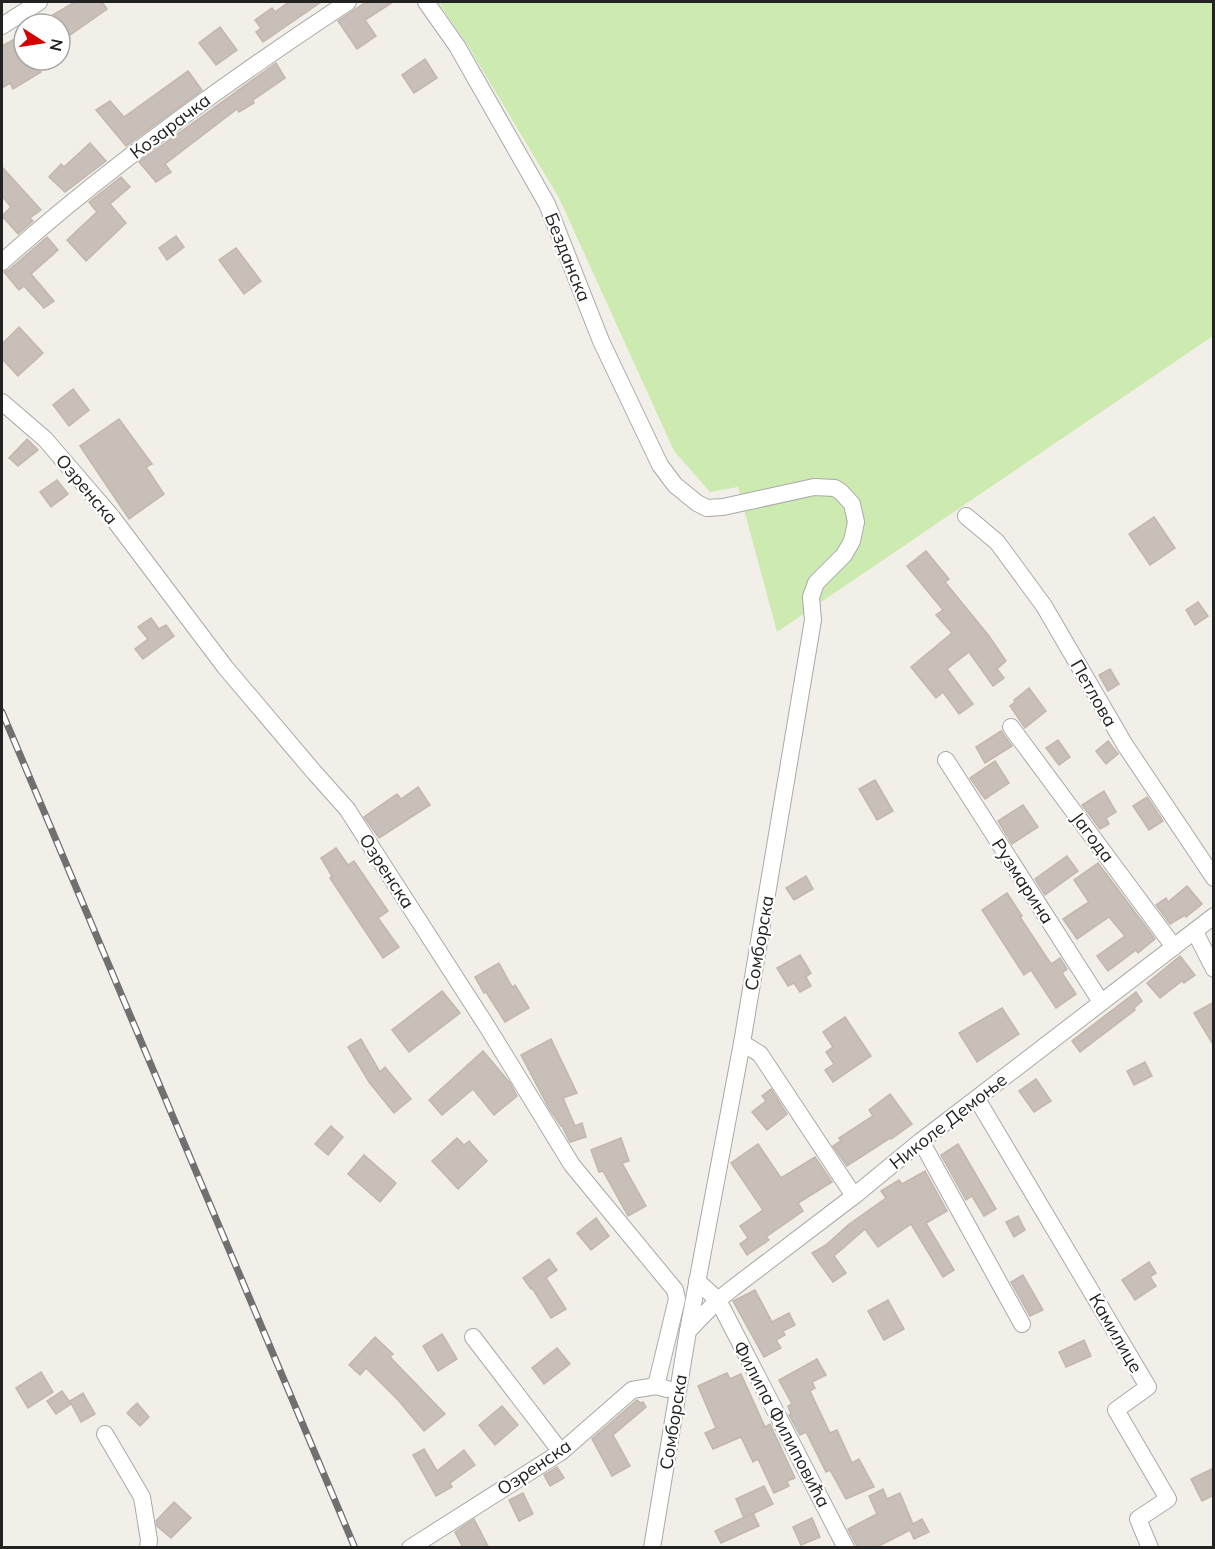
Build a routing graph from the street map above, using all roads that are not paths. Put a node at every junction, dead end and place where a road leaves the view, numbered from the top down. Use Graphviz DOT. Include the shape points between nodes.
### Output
graph roads {
  1 [pos="39,2"];
  2 [pos="348,2"];
  3 [pos="426,2"];
  4 [pos="2,26"];
  5 [pos="2,262"];
  6 [pos="2,402"];
  7 [pos="707,508"];
  8 [pos="966,516"];
  9 [pos="1011,728"];
  10 [pos="946,760"];
  11 [pos="1214,878"];
  12 [pos="1214,916"];
  13 [pos="1195,932"];
  14 [pos="1174,947"];
  15 [pos="1214,969"];
  16 [pos="1101,1002"];
  17 [pos="742,1043"];
  18 [pos="977,1099"];
  19 [pos="921,1141"];
  20 [pos="854,1196"];
  21 [pos="697,1281"];
  22 [pos="718,1300"];
  23 [pos="1022,1324"];
  24 [pos="688,1332"];
  25 [pos="473,1337"];
  26 [pos="656,1386"];
  27 [pos="678,1392"];
  28 [pos="105,1434"];
  29 [pos="561,1452"];
  30 [pos="148,1548"];
  31 [pos="410,1548"];
  32 [pos="652,1548"];
  33 [pos="846,1548"];
  34 [pos="1150,1548"];
  1 -- 4 [label="street"];
  2 -- 5 [label="street, Козарачка" via="168,126"];
  3 -- 7 [label="street, Безданска" via="457,46 547,204 601,341 660,465 675,485"];
  6 -- 26 [label="street, Озренска" via="45,439 112,517 225,667 347,809 572,1165 675,1290 677,1299"];
  7 -- 17 [label="street, Сомборска" via="830,487 847,498 856,522 849,548 822,575 811,597 813,620"];
  8 -- 11 [label="street, Петлова" via="997,542 1044,606 1125,745"];
  9 -- 14 [label="street, Јагода"];
  10 -- 16 [label="street, Рузмарина"];
  12 -- 13 [label="street, Николе Демоње"];
  13 -- 14 [label="street, Николе Демоње"];
  13 -- 15 [label="street"];
  14 -- 16 [label="street, Николе Демоње"];
  16 -- 18 [label="street, Николе Демоње"];
  17 -- 20 [label="street" via="760,1054"];
  17 -- 21 [label="street, Сомборска"];
  18 -- 19 [label="street, Николе Демоње"];
  18 -- 34 [label="street, Камилице" via="1148,1387 1116,1410 1168,1499 1138,1519"];
  19 -- 20 [label="street, Николе Демоње"];
  19 -- 23 [label="street"];
  20 -- 22 [label="street, Николе Демоње"];
  21 -- 22 [label="street"];
  21 -- 24 [label="street, Сомборска"];
  22 -- 24 [label="street, Николе Демоње"];
  22 -- 33 [label="street, Филипа Филиповића"];
  24 -- 27 [label="street, Сомборска"];
  25 -- 29 [label="street"];
  26 -- 27 [label="street"];
  26 -- 29 [label="street, Озренска" via="632,1390"];
  27 -- 32 [label="street, Сомборска"];
  28 -- 30 [label="street" via="142,1497"];
  29 -- 31 [label="street, Озренска"];
}
